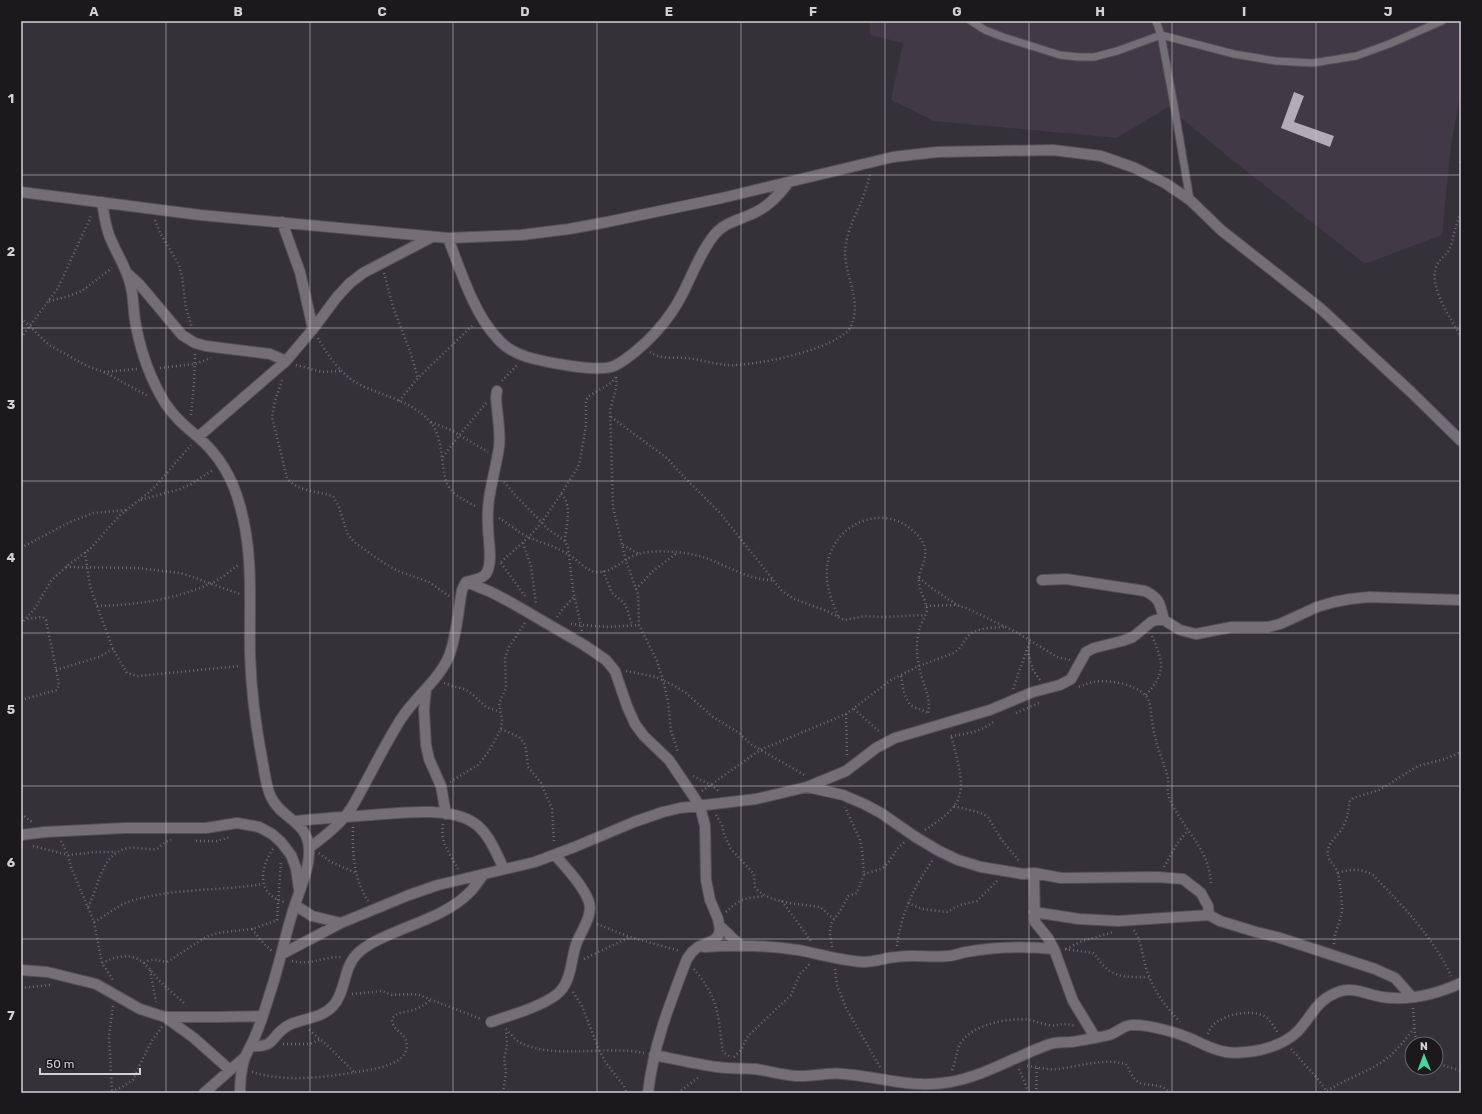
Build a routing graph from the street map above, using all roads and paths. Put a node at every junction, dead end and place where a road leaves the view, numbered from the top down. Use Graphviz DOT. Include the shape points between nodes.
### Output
graph roads {
  1 [pos="971,21"];
  2 [pos="1156,21"];
  3 [pos="1442,21"];
  4 [pos="1435,23"];
  5 [pos="1161,35"];
  6 [pos="1461,158"];
  7 [pos="874,162"];
  8 [pos="1461,166"];
  9 [pos="789,182"];
  10 [pos="21,192"];
  11 [pos="1190,200"];
  12 [pos="100,202"];
  13 [pos="150,209"];
  14 [pos="1461,213"];
  15 [pos="282,222"];
  16 [pos="432,238"];
  17 [pos="448,238"];
  18 [pos="121,262"];
  19 [pos="382,263"];
  20 [pos="127,273"];
  21 [pos="49,301"];
  22 [pos="482,316"];
  23 [pos="21,318"];
  24 [pos="30,327"];
  25 [pos="313,329"];
  26 [pos="1461,336"];
  27 [pos="21,338"];
  28 [pos="195,343"];
  29 [pos="644,343"];
  30 [pos="234,349"];
  31 [pos="526,357"];
  32 [pos="287,362"];
  33 [pos="621,362"];
  34 [pos="195,364"];
  35 [pos="149,369"];
  36 [pos="340,371"];
  37 [pos="104,372"];
  38 [pos="616,377"];
  39 [pos="418,378"];
  40 [pos="496,391"];
  41 [pos="399,401"];
  42 [pos="165,402"];
  43 [pos="610,417"];
  44 [pos="430,422"];
  45 [pos="188,430"];
  46 [pos="460,435"];
  47 [pos="198,437"];
  48 [pos="1461,440"];
  49 [pos="443,458"];
  50 [pos="222,464"];
  51 [pos="494,469"];
  52 [pos="561,494"];
  53 [pos="138,501"];
  54 [pos="127,510"];
  55 [pos="487,512"];
  56 [pos="542,522"];
  57 [pos="529,537"];
  58 [pos="565,541"];
  59 [pos="523,543"];
  60 [pos="623,545"];
  61 [pos="21,548"];
  62 [pos="85,552"];
  63 [pos="677,553"];
  64 [pos="568,554"];
  65 [pos="640,554"];
  66 [pos="250,557"];
  67 [pos="626,561"];
  68 [pos="66,567"];
  69 [pos="87,567"];
  70 [pos="603,571"];
  71 [pos="919,577"];
  72 [pos="773,580"];
  73 [pos="1042,580"];
  74 [pos="466,582"];
  75 [pos="210,584"];
  76 [pos="636,590"];
  77 [pos="574,597"];
  78 [pos="251,600"];
  79 [pos="528,600"];
  80 [pos="1461,600"];
  81 [pos="460,604"];
  82 [pos="97,606"];
  83 [pos="926,606"];
  84 [pos="960,606"];
  85 [pos="532,610"];
  86 [pos="925,615"];
  87 [pos="839,618"];
  88 [pos="26,619"];
  89 [pos="1164,620"];
  90 [pos="555,621"];
  91 [pos="21,624"];
  92 [pos="581,625"];
  93 [pos="632,625"];
  94 [pos="639,625"];
  95 [pos="1147,625"];
  96 [pos="1004,627"];
  97 [pos="1030,640"];
  98 [pos="584,645"];
  99 [pos="113,649"];
  100 [pos="1027,649"];
  101 [pos="1082,659"];
  102 [pos="251,664"];
  103 [pos="919,666"];
  104 [pos="56,670"];
  105 [pos="615,671"];
  106 [pos="900,676"];
  107 [pos="435,677"];
  108 [pos="663,680"];
  109 [pos="1078,687"];
  110 [pos="1048,688"];
  111 [pos="426,689"];
  112 [pos="1146,695"];
  113 [pos="21,700"];
  114 [pos="1010,701"];
  115 [pos="1041,702"];
  116 [pos="854,709"];
  117 [pos="500,712"];
  118 [pos="928,713"];
  119 [pos="846,714"];
  120 [pos="1009,714"];
  121 [pos="996,719"];
  122 [pos="935,726"];
  123 [pos="501,729"];
  124 [pos="951,736"];
  125 [pos="889,741"];
  126 [pos="760,750"];
  127 [pos="1461,752"];
  128 [pos="846,771"];
  129 [pos="679,774"];
  130 [pos="811,785"];
  131 [pos="440,786"];
  132 [pos="843,795"];
  133 [pos="693,796"];
  134 [pos="702,806"];
  135 [pos="954,806"];
  136 [pos="446,814"];
  137 [pos="349,816"];
  138 [pos="296,821"];
  139 [pos="1188,830"];
  140 [pos="57,832"];
  141 [pos="236,834"];
  142 [pos="914,836"];
  143 [pos="23,839"];
  144 [pos="172,840"];
  145 [pos="194,841"];
  146 [pos="281,842"];
  147 [pos="310,847"];
  148 [pos="939,851"];
  149 [pos="117,852"];
  150 [pos="68,855"];
  151 [pos="555,855"];
  152 [pos="504,869"];
  153 [pos="1008,871"];
  154 [pos="356,873"];
  155 [pos="1034,873"];
  156 [pos="1338,873"];
  157 [pos="484,874"];
  158 [pos="864,874"];
  159 [pos="1157,877"];
  160 [pos="462,878"];
  161 [pos="263,884"];
  162 [pos="299,891"];
  163 [pos="765,896"];
  164 [pos="279,900"];
  165 [pos="782,901"];
  166 [pos="908,903"];
  167 [pos="88,908"];
  168 [pos="293,910"];
  169 [pos="374,910"];
  170 [pos="1208,911"];
  171 [pos="1034,912"];
  172 [pos="834,919"];
  173 [pos="277,920"];
  174 [pos="587,921"];
  175 [pos="1118,921"];
  176 [pos="94,922"];
  177 [pos="719,922"];
  178 [pos="341,923"];
  179 [pos="276,926"];
  180 [pos="252,929"];
  181 [pos="1120,931"];
  182 [pos="1132,933"];
  183 [pos="1136,934"];
  184 [pos="630,937"];
  185 [pos="741,946"];
  186 [pos="1054,949"];
  187 [pos="279,952"];
  188 [pos="692,953"];
  189 [pos="820,955"];
  190 [pos="1334,956"];
  191 [pos="896,957"];
  192 [pos="353,958"];
  193 [pos="834,958"];
  194 [pos="102,963"];
  195 [pos="144,963"];
  196 [pos="572,963"];
  197 [pos="21,970"];
  198 [pos="150,970"];
  199 [pos="67,977"];
  200 [pos="1149,977"];
  201 [pos="1458,984"];
  202 [pos="564,986"];
  203 [pos="21,988"];
  204 [pos="115,995"];
  205 [pos="1412,997"];
  206 [pos="431,1000"];
  207 [pos="262,1016"];
  208 [pos="196,1017"];
  209 [pos="168,1019"];
  210 [pos="297,1022"];
  211 [pos="492,1022"];
  212 [pos="1415,1027"];
  213 [pos="506,1030"];
  214 [pos="1093,1034"];
  215 [pos="1417,1036"];
  216 [pos="321,1040"];
  217 [pos="1193,1040"];
  218 [pos="1284,1041"];
  219 [pos="271,1043"];
  220 [pos="251,1046"];
  221 [pos="1206,1046"];
  222 [pos="654,1056"];
  223 [pos="245,1057"];
  224 [pos="1006,1063"];
  225 [pos="1017,1064"];
  226 [pos="1444,1066"];
  227 [pos="717,1067"];
  228 [pos="1037,1068"];
  229 [pos="242,1069"];
  230 [pos="230,1070"];
  231 [pos="1461,1071"];
  232 [pos="354,1072"];
  233 [pos="951,1072"];
  234 [pos="892,1082"];
  235 [pos="1327,1092"];
  236 [pos="111,1093"];
  237 [pos="204,1093"];
  238 [pos="240,1093"];
  239 [pos="503,1093"];
  240 [pos="627,1093"];
  241 [pos="648,1093"];
  242 [pos="678,1093"];
  243 [pos="1029,1093"];
  244 [pos="1036,1093"];
  245 [pos="1170,1093"];
  1 -- 5 [label="lane" via="1003,37 1060,55 1078,57 1094,57 1117,51"];
  2 -- 5 [label="lane"];
  3 -- 4 [label="lane"];
  4 -- 5 [label="lane" via="1356,56 1314,63 1276,61 1234,54"];
  5 -- 11 [label="lane"];
  6 -- 8 [label="path"];
  7 -- 9 [label="street"];
  7 -- 11 [label="street" via="937,152 1060,151 1101,156 1135,168 1165,182"];
  7 -- 29 [label="path" via="847,240 845,254 855,300 855,315 851,327 844,335 820,347 797,354 741,366 657,356"];
  9 -- 17 [label="street" via="650,214 569,229 521,235"];
  9 -- 29 [label="street" via="780,195 770,203 754,213 727,223 714,235 682,295 656,332"];
  10 -- 12 [label="street"];
  11 -- 48 [label="street" via="1221,230 1320,308"];
  12 -- 13 [label="street"];
  12 -- 18 [label="street" via="109,234"];
  12 -- 21 [label="path" via="58,288"];
  13 -- 15 [label="street" via="200,216"];
  13 -- 28 [label="path" via="179,266"];
  14 -- 26 [label="path" via="1455,225 1450,249 1437,264 1435,271 1440,299"];
  15 -- 16 [label="street"];
  15 -- 25 [label="street" via="300,272"];
  16 -- 17 [label="street"];
  16 -- 19 [label="street"];
  17 -- 22 [label="street"];
  18 -- 20 [label="street"];
  18 -- 21 [label="path" via="82,291"];
  19 -- 25 [label="street" via="350,283 336,297"];
  19 -- 39 [label="path" via="393,307"];
  20 -- 28 [label="street" via="178,330"];
  20 -- 35 [label="street" via="141,350"];
  21 -- 24 [label="path"];
  22 -- 31 [label="street" via="497,338 509,349"];
  22 -- 39 [label="path"];
  23 -- 24 [label="path"];
  24 -- 27 [label="path"];
  24 -- 37 [label="path" via="52,347"];
  25 -- 32 [label="street"];
  25 -- 36 [label="path"];
  28 -- 30 [label="street"];
  29 -- 33 [label="street"];
  30 -- 32 [label="street" via="270,354"];
  30 -- 34 [label="path"];
  31 -- 33 [label="street" via="594,368 612,367"];
  31 -- 40 [label="path" via="510,371"];
  32 -- 36 [label="path" via="312,371"];
  32 -- 47 [label="street"];
  32 -- 81 [label="path" via="272,417 287,478 296,486 333,496 354,542 398,571 429,582"];
  33 -- 38 [label="path"];
  34 -- 35 [label="path"];
  34 -- 45 [label="path"];
  35 -- 37 [label="path"];
  35 -- 42 [label="street"];
  36 -- 41 [label="path" via="355,382"];
  37 -- 42 [label="path" via="144,394"];
  38 -- 43 [label="path" via="617,389"];
  38 -- 52 [label="path" via="586,400 586,425 580,461"];
  39 -- 41 [label="path"];
  40 -- 46 [label="path"];
  40 -- 51 [label="street" via="499,446"];
  41 -- 44 [label="path" via="417,410"];
  42 -- 45 [label="street" via="177,420"];
  43 -- 60 [label="path" via="613,508"];
  43 -- 72 [label="path" via="661,452 720,513"];
  44 -- 46 [label="path"];
  44 -- 49 [label="path" via="439,439"];
  45 -- 47 [label="street"];
  46 -- 49 [label="path"];
  46 -- 51 [label="path" via="490,453"];
  47 -- 50 [label="street"];
  47 -- 53 [label="path" via="163,479"];
  49 -- 55 [label="path" via="446,481 451,490"];
  50 -- 53 [label="path" via="180,489"];
  50 -- 66 [label="street" via="240,505"];
  51 -- 55 [label="street"];
  51 -- 56 [label="path" via="512,492"];
  52 -- 56 [label="path"];
  52 -- 58 [label="path" via="568,506"];
  53 -- 54 [label="path"];
  54 -- 61 [label="path" via="88,515"];
  54 -- 62 [label="path"];
  55 -- 57 [label="path"];
  55 -- 74 [label="street" via="490,563 488,571 485,576"];
  56 -- 57 [label="path"];
  56 -- 58 [label="path"];
  57 -- 59 [label="path"];
  57 -- 64 [label="path"];
  58 -- 64 [label="path"];
  59 -- 79 [label="path" via="500,563"];
  59 -- 85 [label="path" via="534,579 536,609"];
  60 -- 65 [label="path"];
  60 -- 67 [label="path"];
  62 -- 68 [label="path"];
  62 -- 69 [label="path"];
  63 -- 65 [label="path"];
  63 -- 72 [label="path" via="695,555 753,577"];
  63 -- 76 [label="path" via="653,571"];
  64 -- 70 [label="path" via="590,570"];
  64 -- 77 [label="path"];
  65 -- 67 [label="path"];
  66 -- 75 [label="path"];
  66 -- 78 [label="street"];
  67 -- 70 [label="path"];
  67 -- 76 [label="path"];
  68 -- 69 [label="path"];
  68 -- 88 [label="path" via="51,582"];
  69 -- 75 [label="path" via="137,568 180,574"];
  69 -- 82 [label="path"];
  70 -- 93 [label="path" via="612,593 624,603"];
  71 -- 83 [label="path"];
  71 -- 84 [label="path"];
  71 -- 87 [label="path" via="926,550 919,536 893,518 873,517 861,521 848,529 829,555 828,589"];
  72 -- 87 [label="path" via="788,596"];
  73 -- 89 [label="street" via="1066,579 1145,591 1154,595 1160,604"];
  74 -- 81 [label="street"];
  74 -- 85 [label="street"];
  75 -- 78 [label="path"];
  75 -- 82 [label="path" via="165,598"];
  76 -- 94 [label="path"];
  77 -- 90 [label="path"];
  77 -- 92 [label="path"];
  78 -- 102 [label="street"];
  80 -- 89 [label="street" via="1385,597 1350,599 1317,607 1268,627 1232,627 1196,634 1180,630"];
  81 -- 107 [label="street" via="451,650"];
  82 -- 99 [label="path"];
  83 -- 84 [label="path"];
  83 -- 86 [label="path"];
  84 -- 96 [label="path"];
  85 -- 98 [label="street"];
  85 -- 117 [label="path" via="505,657 506,688 499,702"];
  86 -- 87 [label="path" via="865,616 844,620"];
  86 -- 103 [label="path" via="919,631"];
  88 -- 91 [label="path"];
  88 -- 104 [label="path" via="44,618"];
  89 -- 95 [label="street" via="1156,620"];
  92 -- 93 [label="path"];
  92 -- 98 [label="path"];
  93 -- 94 [label="path"];
  94 -- 108 [label="path" via="657,661"];
  95 -- 101 [label="street" via="1133,637 1086,652"];
  95 -- 112 [label="path" via="1160,656 1161,668 1160,678"];
  96 -- 97 [label="path"];
  96 -- 103 [label="path" via="978,630 967,637 954,653"];
  97 -- 100 [label="path"];
  97 -- 101 [label="path" via="1057,658"];
  98 -- 105 [label="street" via="606,660"];
  99 -- 102 [label="path" via="127,673 138,676"];
  99 -- 104 [label="path" via="99,657"];
  100 -- 110 [label="path" via="1033,670"];
  100 -- 114 [label="path"];
  101 -- 110 [label="street" via="1071,679"];
  102 -- 138 [label="street" via="256,717 270,796 283,814"];
  103 -- 106 [label="path"];
  103 -- 118 [label="path" via="930,700"];
  104 -- 113 [label="path" via="59,684 57,690"];
  105 -- 108 [label="path" via="630,671"];
  105 -- 129 [label="street" via="635,724"];
  106 -- 116 [label="path" via="879,688"];
  106 -- 118 [label="path" via="910,704"];
  107 -- 111 [label="street"];
  107 -- 117 [label="path" via="446,684 464,689 486,707"];
  108 -- 126 [label="path" via="686,693 713,717 734,729"];
  108 -- 129 [label="path" via="671,731 678,754"];
  109 -- 112 [label="path" via="1106,681 1139,690"];
  110 -- 114 [label="street"];
  111 -- 131 [label="street" via="426,745"];
  111 -- 137 [label="street" via="412,702 401,718"];
  112 -- 139 [label="path" via="1158,749 1168,778 1168,794"];
  114 -- 122 [label="street" via="990,710"];
  115 -- 120 [label="path" via="1021,712"];
  116 -- 119 [label="path"];
  116 -- 125 [label="path"];
  117 -- 123 [label="path"];
  118 -- 122 [label="path"];
  119 -- 126 [label="path"];
  119 -- 128 [label="path"];
  121 -- 124 [label="path" via="980,731"];
  122 -- 124 [label="path"];
  122 -- 125 [label="street"];
  123 -- 131 [label="path" via="478,765"];
  123 -- 151 [label="path" via="524,743 528,767 537,776 545,791 552,809"];
  124 -- 135 [label="path" via="961,781 960,795"];
  125 -- 128 [label="street"];
  126 -- 130 [label="path" via="790,766"];
  126 -- 133 [label="path"];
  127 -- 156 [label="path" via="1418,766 1379,790 1353,798 1344,825 1331,841 1327,853 1328,859"];
  128 -- 130 [label="street"];
  129 -- 133 [label="street"];
  130 -- 132 [label="street"];
  130 -- 134 [label="street" via="756,799"];
  131 -- 136 [label="street"];
  132 -- 142 [label="street" via="881,813"];
  132 -- 158 [label="path" via="846,811 860,840"];
  133 -- 134 [label="street"];
  134 -- 151 [label="street" via="663,812"];
  134 -- 163 [label="path" via="719,819 731,849 754,874 755,887"];
  134 -- 177 [label="street" via="706,880 710,900"];
  135 -- 142 [label="path" via="941,819"];
  135 -- 155 [label="path" via="988,817 1017,859"];
  136 -- 137 [label="street" via="398,812"];
  136 -- 152 [label="street" via="474,823 484,832"];
  136 -- 160 [label="path" via="442,839"];
  137 -- 138 [label="street"];
  137 -- 147 [label="street"];
  137 -- 154 [label="path"];
  138 -- 147 [label="street" via="305,833"];
  139 -- 159 [label="path"];
  139 -- 170 [label="path" via="1199,845 1211,875"];
  140 -- 143 [label="street"];
  140 -- 146 [label="street" via="125,828 206,828 237,823 259,826"];
  140 -- 150 [label="path"];
  141 -- 145 [label="path" via="217,841"];
  142 -- 148 [label="street"];
  142 -- 158 [label="path" via="898,846 886,865"];
  143 -- 150 [label="path"];
  144 -- 149 [label="path" via="157,849 129,848"];
  146 -- 161 [label="path" via="269,855 264,867"];
  146 -- 162 [label="street" via="291,855 296,868"];
  146 -- 164 [label="path"];
  147 -- 154 [label="path" via="331,862"];
  147 -- 162 [label="street"];
  148 -- 153 [label="street" via="981,867"];
  148 -- 166 [label="path" via="920,878"];
  149 -- 150 [label="path"];
  149 -- 167 [label="path" via="106,863"];
  150 -- 167 [label="path"];
  151 -- 152 [label="street"];
  151 -- 174 [label="street" via="571,874 589,903"];
  152 -- 157 [label="street"];
  153 -- 155 [label="street"];
  153 -- 166 [label="path" via="977,901 960,905 947,912 922,909"];
  154 -- 169 [label="path" via="362,892"];
  155 -- 159 [label="street" via="1061,878"];
  155 -- 171 [label="street"];
  156 -- 190 [label="path" via="1342,915 1335,933"];
  156 -- 201 [label="path" via="1357,870 1373,875 1413,918"];
  157 -- 160 [label="street"];
  157 -- 192 [label="street" via="458,903 389,935 358,952"];
  158 -- 172 [label="path" via="857,893 848,896"];
  159 -- 170 [label="street" via="1183,879 1201,893"];
  160 -- 169 [label="street" via="438,884"];
  161 -- 164 [label="path" via="266,891"];
  161 -- 176 [label="path" via="166,894 134,900"];
  162 -- 168 [label="street"];
  163 -- 165 [label="path"];
  163 -- 177 [label="path" via="736,902"];
  164 -- 173 [label="path"];
  165 -- 172 [label="path" via="820,907"];
  165 -- 189 [label="path"];
  166 -- 191 [label="path" via="902,917"];
  167 -- 176 [label="path"];
  168 -- 173 [label="path"];
  168 -- 178 [label="street"];
  168 -- 187 [label="street"];
  169 -- 178 [label="street"];
  170 -- 175 [label="street"];
  170 -- 190 [label="street" via="1220,921"];
  171 -- 175 [label="street" via="1078,919"];
  171 -- 186 [label="street" via="1035,922"];
  172 -- 193 [label="path" via="830,928"];
  173 -- 179 [label="path"];
  173 -- 180 [label="path"];
  174 -- 184 [label="path"];
  174 -- 196 [label="street" via="577,943"];
  175 -- 183 [label="path" via="1132,928"];
  176 -- 194 [label="path"];
  177 -- 185 [label="street"];
  177 -- 188 [label="street" via="718,936"];
  178 -- 187 [label="street"];
  180 -- 187 [label="path" via="264,944 275,953"];
  180 -- 195 [label="path" via="218,933 197,942 170,961 150,960"];
  181 -- 200 [label="path" via="1082,941 1064,949 1093,953 1117,976"];
  182 -- 183 [label="path"];
  183 -- 200 [label="path"];
  184 -- 188 [label="path" via="672,950"];
  184 -- 196 [label="path"];
  185 -- 188 [label="street"];
  185 -- 189 [label="street" via="780,948"];
  186 -- 191 [label="street" via="1020,946 948,956"];
  186 -- 214 [label="street" via="1073,1001"];
  187 -- 192 [label="path" via="300,963 337,957"];
  187 -- 207 [label="street"];
  188 -- 189 [label="path" via="714,999 723,1052 732,1058 741,1050 748,1036 791,995 800,974"];
  188 -- 222 [label="street" via="661,1029"];
  189 -- 193 [label="street"];
  190 -- 205 [label="street" via="1396,978"];
  191 -- 193 [label="street" via="873,962"];
  192 -- 210 [label="street" via="334,1006 313,1018"];
  193 -- 234 [label="path" via="837,985 846,1008 875,1060"];
  194 -- 195 [label="path" via="126,955"];
  194 -- 204 [label="path" via="113,981"];
  195 -- 198 [label="path"];
  196 -- 202 [label="street"];
  197 -- 199 [label="street"];
  198 -- 208 [label="path"];
  198 -- 209 [label="path" via="156,1003"];
  199 -- 203 [label="path" via="52,985"];
  199 -- 204 [label="street" via="96,984"];
  200 -- 217 [label="path" via="1168,1009"];
  201 -- 205 [label="street" via="1436,993"];
  202 -- 211 [label="street" via="547,1000"];
  202 -- 240 [label="path" via="578,999 599,1050"];
  204 -- 209 [label="street" via="140,1009"];
  204 -- 236 [label="path" via="109,1036"];
  205 -- 212 [label="path"];
  205 -- 218 [label="street" via="1383,998 1359,991 1340,991 1318,1004 1297,1031"];
  206 -- 232 [label="path" via="414,1010 401,1012 392,1019 394,1026 407,1043 406,1052 401,1058 380,1067"];
  207 -- 208 [label="street"];
  207 -- 220 [label="street"];
  208 -- 209 [label="street"];
  209 -- 230 [label="street" via="204,1046"];
  209 -- 236 [label="path" via="142,1060 133,1080"];
  210 -- 216 [label="path"];
  210 -- 219 [label="street" via="283,1029"];
  212 -- 215 [label="path"];
  212 -- 235 [label="path" via="1389,1056"];
  213 -- 239 [label="path"];
  214 -- 217 [label="street" via="1115,1033 1132,1025 1159,1029"];
  214 -- 224 [label="street" via="1072,1042 1054,1043"];
  214 -- 233 [label="path" via="1065,1023 1055,1026 1031,1020 984,1025 970,1033 961,1044"];
  216 -- 219 [label="path" via="299,1044"];
  216 -- 232 [label="path"];
  217 -- 221 [label="street"];
  218 -- 221 [label="street" via="1261,1050 1242,1052 1226,1052"];
  218 -- 221 [label="path" via="1263,1015 1253,1013 1226,1017 1216,1022 1210,1028"];
  218 -- 235 [label="path" via="1313,1072"];
  219 -- 220 [label="street" via="262,1047"];
  220 -- 223 [label="street"];
  222 -- 227 [label="street"];
  222 -- 241 [label="street"];
  223 -- 229 [label="street"];
  223 -- 230 [label="street"];
  224 -- 225 [label="path"];
  224 -- 234 [label="street" via="983,1073 950,1082"];
  225 -- 228 [label="path"];
  225 -- 243 [label="path"];
  226 -- 231 [label="path"];
  227 -- 234 [label="street" via="802,1076 845,1074"];
  227 -- 242 [label="path"];
  228 -- 244 [label="path"];
  228 -- 245 [label="path" via="1057,1069 1088,1063 1116,1062 1126,1064 1136,1080 1141,1083 1166,1088"];
  229 -- 232 [label="path" via="260,1075 291,1078"];
  229 -- 238 [label="street"];
  230 -- 237 [label="street"];
}
